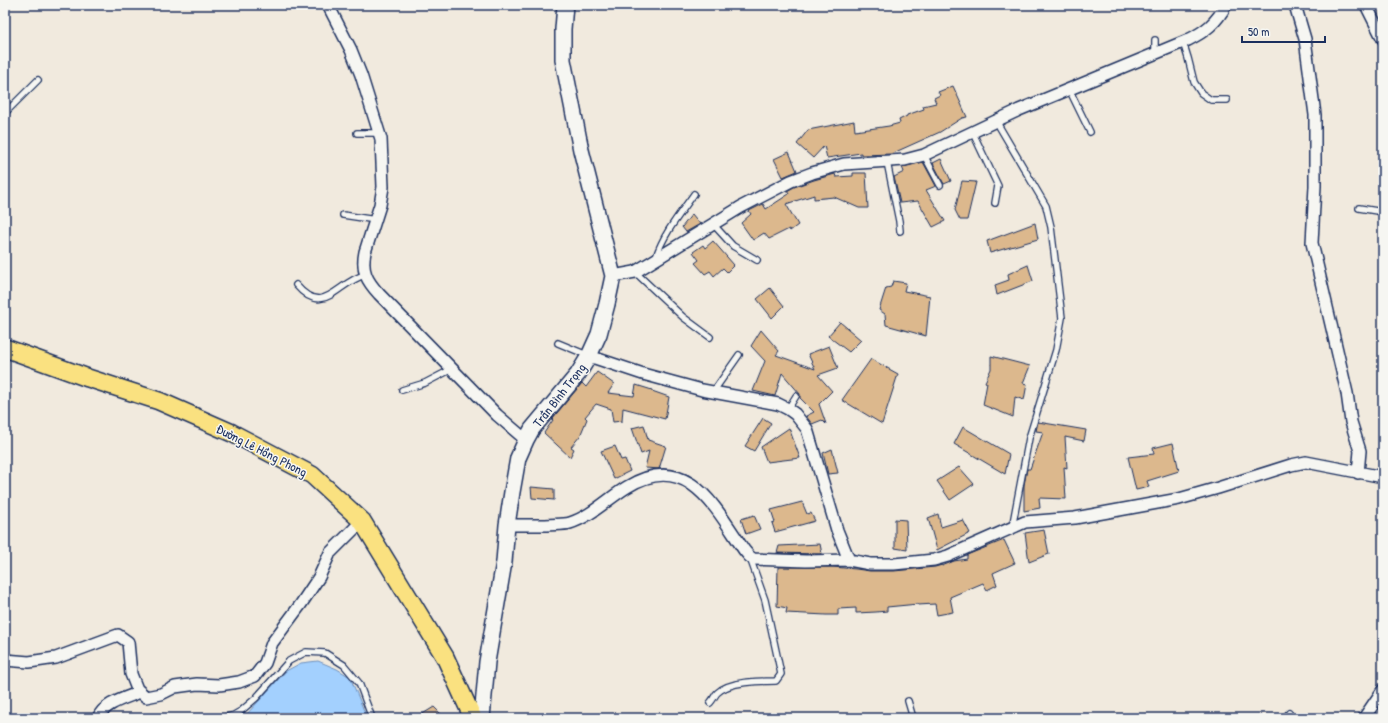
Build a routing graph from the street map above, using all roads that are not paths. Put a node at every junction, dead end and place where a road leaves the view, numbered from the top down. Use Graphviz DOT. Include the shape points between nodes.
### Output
graph roads {
  1 [pos="328,5"];
  2 [pos="566,5"];
  3 [pos="1226,5"];
  4 [pos="1296,5"];
  5 [pos="1366,5"];
  6 [pos="1383,39"];
  7 [pos="1155,40"];
  8 [pos="1183,42"];
  9 [pos="1156,53"];
  10 [pos="38,80"];
  11 [pos="1069,89"];
  12 [pos="1227,100"];
  13 [pos="5,113"];
  14 [pos="996,120"];
  15 [pos="972,131"];
  16 [pos="1090,132"];
  17 [pos="357,133"];
  18 [pos="379,133"];
  19 [pos="924,155"];
  20 [pos="887,162"];
  21 [pos="940,185"];
  22 [pos="694,194"];
  23 [pos="995,203"];
  24 [pos="1359,208"];
  25 [pos="1383,212"];
  26 [pos="343,215"];
  27 [pos="376,220"];
  28 [pos="713,224"];
  29 [pos="900,231"];
  30 [pos="656,259"];
  31 [pos="757,260"];
  32 [pos="635,272"];
  33 [pos="365,275"];
  34 [pos="613,276"];
  35 [pos="296,285"];
  36 [pos="710,337"];
  37 [pos="558,343"];
  38 [pos="5,348"];
  39 [pos="739,355"];
  40 [pos="589,356"];
  41 [pos="452,369"];
  42 [pos="402,390"];
  43 [pos="713,392"];
  44 [pos="796,396"];
  45 [pos="788,409"];
  46 [pos="526,440"];
  47 [pos="1358,473"];
  48 [pos="1383,477"];
  49 [pos="362,521"];
  50 [pos="507,525"];
  51 [pos="1012,528"];
  52 [pos="749,556"];
  53 [pos="849,560"];
  54 [pos="5,660"];
  55 [pos="1383,690"];
  56 [pos="140,692"];
  57 [pos="908,701"];
  58 [pos="710,703"];
  59 [pos="98,718"];
  60 [pos="223,718"];
  61 [pos="372,718"];
  62 [pos="474,718"];
  63 [pos="482,718"];
  64 [pos="913,718"];
  65 [pos="1364,718"];
  1 -- 18 [label="street" via="354,56"];
  2 -- 34 [label="street, Trần Bình Trọng" via="562,29 563,60 581,150"];
  3 -- 8 [label="street" via="1204,32"];
  4 -- 47 [label="street" via="1305,39 1315,115 1312,243 1347,393 1351,422 1360,451"];
  5 -- 6 [label="street"];
  7 -- 9 [label="lane"];
  8 -- 9 [label="street"];
  8 -- 12 [label="lane" via="1194,82 1201,93 1211,100"];
  9 -- 11 [label="street"];
  10 -- 13 [label="lane"];
  11 -- 14 [label="street"];
  11 -- 16 [label="lane"];
  14 -- 15 [label="street"];
  14 -- 51 [label="lane" via="1046,206 1062,318 1056,350 1029,438"];
  15 -- 19 [label="street"];
  15 -- 23 [label="lane" via="998,186"];
  17 -- 18 [label="lane"];
  18 -- 27 [label="street" via="383,158 383,186"];
  19 -- 20 [label="street"];
  19 -- 21 [label="lane"];
  20 -- 28 [label="street" via="844,164 812,173 790,181"];
  20 -- 29 [label="lane"];
  22 -- 30 [label="lane" via="667,232"];
  24 -- 25 [label="lane"];
  26 -- 27 [label="lane"];
  27 -- 33 [label="street" via="364,259"];
  28 -- 30 [label="street"];
  28 -- 31 [label="lane" via="733,246"];
  30 -- 32 [label="street"];
  32 -- 34 [label="street"];
  32 -- 36 [label="lane" via="683,317"];
  33 -- 35 [label="lane" via="321,299 311,298"];
  33 -- 41 [label="street" via="379,294"];
  34 -- 40 [label="street, Trần Bình Trọng" via="599,334"];
  37 -- 40 [label="lane"];
  38 -- 49 [label="main road, Đường Lê Hồng Phong" via="159,401 232,433 312,476"];
  39 -- 43 [label="lane"];
  40 -- 43 [label="street" via="643,374"];
  40 -- 46 [label="street, Trần Bình Trọng"];
  41 -- 42 [label="lane" via="425,384"];
  41 -- 46 [label="street" via="497,415"];
  43 -- 45 [label="street" via="778,404"];
  44 -- 45 [label="lane"];
  45 -- 53 [label="street" via="807,430 837,530"];
  46 -- 50 [label="street, Trần Bình Trọng" via="518,458"];
  47 -- 48 [label="street"];
  47 -- 51 [label="street" via="1306,462 1179,499 1075,518 1025,522"];
  49 -- 56 [label="street" via="330,554 312,588 272,643 265,663 255,676 226,684 196,684 175,688 146,697"];
  49 -- 62 [label="main road, Đường Lê Hồng Phong" via="445,657"];
  50 -- 52 [label="street" via="570,523 643,479 655,475 673,475 686,481 707,498"];
  50 -- 63 [label="street, Trần Bình Trọng" via="504,562 487,662"];
  51 -- 53 [label="street" via="934,560 870,564"];
  52 -- 53 [label="street" via="754,559"];
  52 -- 58 [label="lane" via="765,600 781,674 776,681 742,683 726,687 718,692"];
  54 -- 56 [label="street" via="30,662 56,658 118,635 128,642 131,674"];
  55 -- 65 [label="street"];
  56 -- 59 [label="street" via="107,706"];
  57 -- 64 [label="lane"];
  60 -- 61 [label="lane" via="241,711 289,662 306,652 326,653 344,665 359,683"];
}
